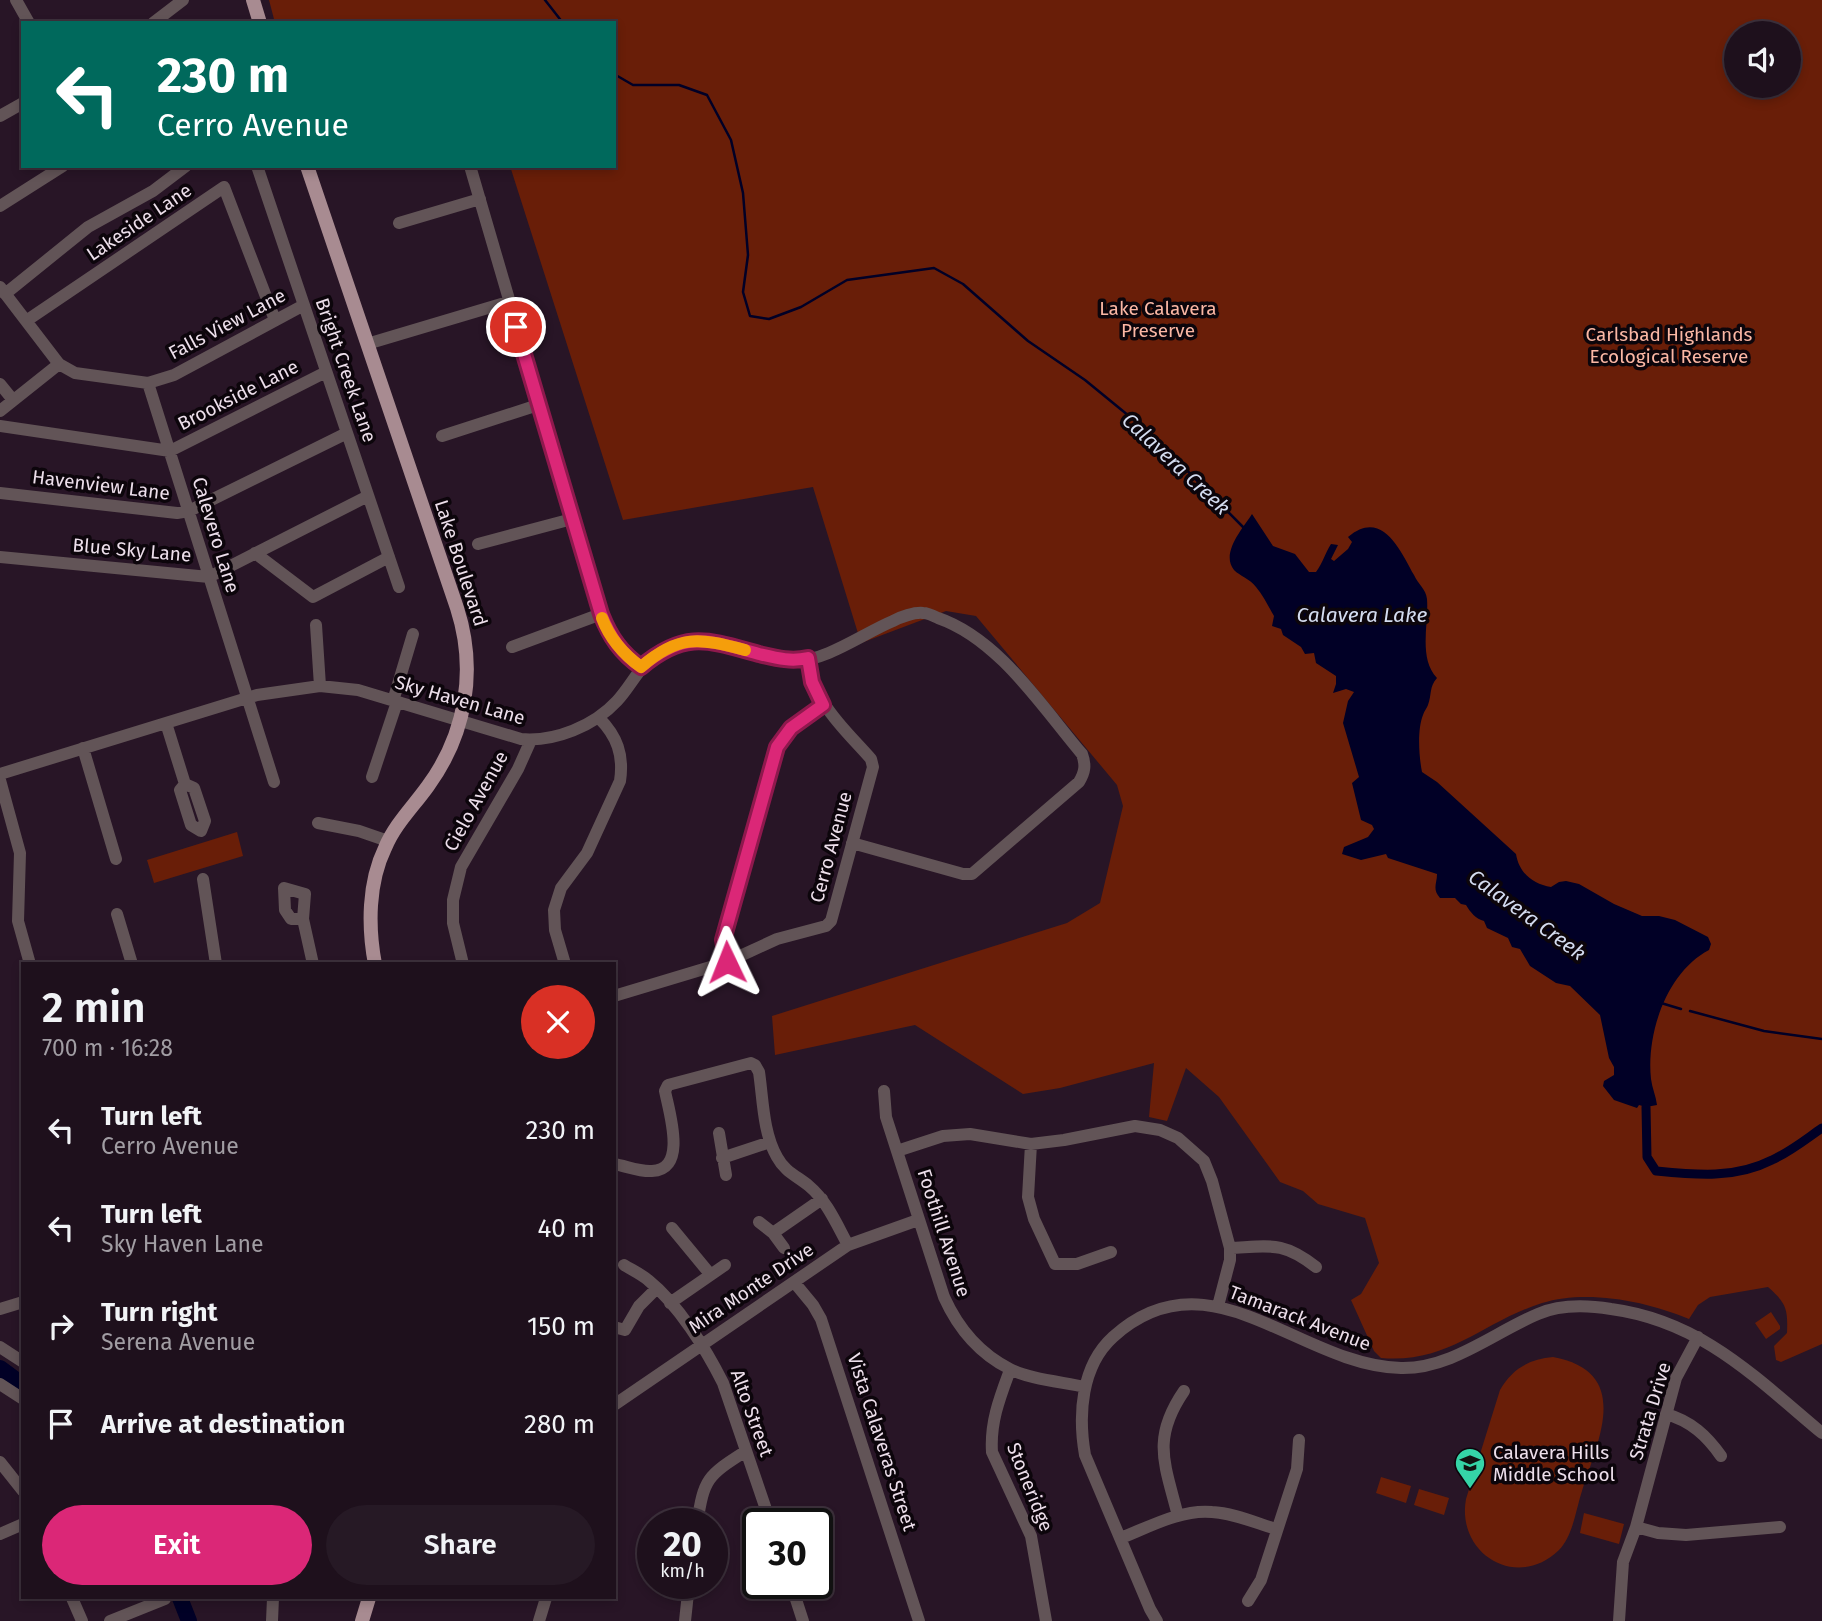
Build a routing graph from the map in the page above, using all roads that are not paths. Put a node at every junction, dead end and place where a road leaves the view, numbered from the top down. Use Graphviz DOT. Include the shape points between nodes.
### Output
graph roads {
  1 [pos="16,0"];
  2 [pos="183,0"];
  3 [pos="253,0"];
  4 [pos="28,21"];
  5 [pos="156,21"];
  6 [pos="259,21"];
  7 [pos="21,104"];
  8 [pos="0,116"];
  9 [pos="59,168"];
  10 [pos="183,168"];
  11 [pos="258,168"];
  12 [pos="308,168"];
  13 [pos="471,168"];
  14 [pos="480,199"];
  15 [pos="0,206"];
  16 [pos="399,223"];
  17 [pos="2,290"];
  18 [pos="509,302"];
  19 [pos="304,305"];
  20 [pos="275,320"];
  21 [pos="26,321"];
  22 [pos="368,344"];
  23 [pos="59,364"];
  24 [pos="326,372"];
  25 [pos="148,383"];
  26 [pos="0,384"];
  27 [pos="13,400"];
  28 [pos="538,405"];
  29 [pos="0,411"];
  30 [pos="0,426"];
  31 [pos="347,433"];
  32 [pos="442,436"];
  33 [pos="170,451"];
  34 [pos="0,493"];
  35 [pos="368,496"];
  36 [pos="189,511"];
  37 [pos="572,519"];
  38 [pos="478,544"];
  39 [pos="255,553"];
  40 [pos="0,557"];
  41 [pos="389,557"];
  42 [pos="209,577"];
  43 [pos="399,587"];
  44 [pos="601,614"];
  45 [pos="316,625"];
  46 [pos="413,634"];
  47 [pos="512,647"];
  48 [pos="808,658"];
  49 [pos="641,667"];
  50 [pos="320,686"];
  51 [pos="248,698"];
  52 [pos="395,702"];
  53 [pos="823,705"];
  54 [pos="599,718"];
  55 [pos="461,722"];
  56 [pos="166,723"];
  57 [pos="531,740"];
  58 [pos="83,748"];
  59 [pos="0,774"];
  60 [pos="372,777"];
  61 [pos="0,780"];
  62 [pos="274,782"];
  63 [pos="318,823"];
  64 [pos="201,831"];
  65 [pos="388,841"];
  66 [pos="852,843"];
  67 [pos="116,859"];
  68 [pos="203,879"];
  69 [pos="117,914"];
  70 [pos="303,919"];
  71 [pos="29,962"];
  72 [pos="131,962"];
  73 [pos="216,962"];
  74 [pos="313,962"];
  75 [pos="374,962"];
  76 [pos="463,962"];
  77 [pos="564,962"];
  78 [pos="727,962"];
  79 [pos="616,995"];
  80 [pos="884,1091"];
  81 [pos="719,1133"];
  82 [pos="771,1142"];
  83 [pos="1031,1144"];
  84 [pos="897,1151"];
  85 [pos="722,1158"];
  86 [pos="616,1164"];
  87 [pos="726,1175"];
  88 [pos="821,1199"];
  89 [pos="918,1220"];
  90 [pos="759,1222"];
  91 [pos="672,1228"];
  92 [pos="773,1233"];
  93 [pos="848,1245"];
  94 [pos="784,1248"];
  95 [pos="1230,1248"];
  96 [pos="1111,1252"];
  97 [pos="624,1265"];
  98 [pos="725,1265"];
  99 [pos="1317,1268"];
  100 [pos="710,1274"];
  101 [pos="794,1282"];
  102 [pos="656,1289"];
  103 [pos="21,1302"];
  104 [pos="670,1303"];
  105 [pos="1218,1306"];
  106 [pos="0,1309"];
  107 [pos="616,1328"];
  108 [pos="1698,1337"];
  109 [pos="701,1346"];
  110 [pos="0,1347"];
  111 [pos="21,1361"];
  112 [pos="1010,1370"];
  113 [pos="0,1384"];
  114 [pos="1085,1387"];
  115 [pos="1184,1391"];
  116 [pos="21,1398"];
  117 [pos="616,1398"];
  118 [pos="1666,1415"];
  119 [pos="1822,1433"];
  120 [pos="1299,1440"];
  121 [pos="746,1451"];
  122 [pos="1721,1457"];
  123 [pos="0,1462"];
  124 [pos="21,1488"];
  125 [pos="699,1508"];
  126 [pos="766,1508"];
  127 [pos="1178,1516"];
  128 [pos="21,1525"];
  129 [pos="1636,1527"];
  130 [pos="1780,1527"];
  131 [pos="1276,1529"];
  132 [pos="0,1534"];
  133 [pos="1121,1538"];
  134 [pos="72,1599"];
  135 [pos="165,1599"];
  136 [pos="273,1599"];
  137 [pos="369,1599"];
  138 [pos="546,1599"];
  139 [pos="688,1599"];
  140 [pos="796,1599"];
  141 [pos="1248,1601"];
  142 [pos="82,1621"];
  143 [pos="110,1621"];
  144 [pos="272,1621"];
  145 [pos="362,1621"];
  146 [pos="539,1621"];
  147 [pos="685,1621"];
  148 [pos="803,1621"];
  149 [pos="919,1621"];
  150 [pos="1046,1621"];
  151 [pos="1157,1621"];
  152 [pos="1619,1621"];
  1 -- 4 [label="street"];
  2 -- 5 [label="street"];
  3 -- 6 [label="main road"];
  7 -- 8 [label="street"];
  9 -- 15 [label="street"];
  10 -- 17 [label="street" via="153,191 88,227"];
  11 -- 19 [label="street, Bright Creek Lane"];
  12 -- 22 [label="main road, Lake Boulevard"];
  13 -- 14 [label="street"];
  14 -- 16 [label="street"];
  14 -- 18 [label="street"];
  17 -- 21 [label="street"];
  18 -- 22 [label="street"];
  18 -- 28 [label="street"];
  19 -- 20 [label="street, Falls View Lane"];
  19 -- 24 [label="street, Bright Creek Lane"];
  20 -- 21 [label="street, Lakeside Lane" via="224,187"];
  20 -- 25 [label="street, Falls View Lane" via="174,375"];
  21 -- 23 [label="street"];
  22 -- 55 [label="main road, Lake Boulevard" via="463,625 467,667"];
  23 -- 25 [label="street, Falls View Lane" via="75,373"];
  23 -- 27 [label="street"];
  24 -- 31 [label="street, Bright Creek Lane"];
  24 -- 33 [label="street, Brookside Lane"];
  25 -- 33 [label="street, Calevero Lane"];
  26 -- 27 [label="street"];
  27 -- 29 [label="street"];
  28 -- 32 [label="street"];
  28 -- 37 [label="street"];
  30 -- 33 [label="street, Brookside Lane"];
  31 -- 35 [label="street, Bright Creek Lane"];
  31 -- 36 [label="street, Havenview Lane"];
  33 -- 36 [label="street, Calevero Lane"];
  34 -- 36 [label="street, Havenview Lane"];
  35 -- 39 [label="street, Blue Sky Lane"];
  35 -- 41 [label="street, Bright Creek Lane"];
  36 -- 42 [label="street, Calevero Lane"];
  37 -- 38 [label="street"];
  37 -- 44 [label="street"];
  39 -- 41 [label="street" via="313,597"];
  39 -- 42 [label="street, Blue Sky Lane"];
  40 -- 42 [label="street, Blue Sky Lane"];
  41 -- 43 [label="street, Bright Creek Lane"];
  42 -- 51 [label="street, Calevero Lane"];
  44 -- 47 [label="street"];
  44 -- 49 [label="street" via="614,642"];
  45 -- 50 [label="street"];
  46 -- 52 [label="street"];
  48 -- 49 [label="street, Sky Haven Lane" via="775,658 694,640 658,652"];
  48 -- 53 [label="street, Cerro Avenue"];
  48 -- 66 [label="street, Sky Haven Lane" via="896,619 923,613 957,624 999,656 1085,762 1079,782 972,874"];
  49 -- 54 [label="street, Sky Haven Lane" via="618,701"];
  50 -- 51 [label="street, Sky Haven Lane"];
  50 -- 52 [label="street, Sky Haven Lane" via="358,690"];
  51 -- 56 [label="street, Sky Haven Lane"];
  51 -- 62 [label="street, Calevero Lane"];
  52 -- 55 [label="street, Sky Haven Lane"];
  52 -- 60 [label="street"];
  53 -- 66 [label="street, Cerro Avenue" via="873,766"];
  53 -- 78 [label="street" via="791,728 777,747 723,940"];
  54 -- 57 [label="street, Sky Haven Lane" via="567,733"];
  54 -- 77 [label="street" via="616,738 620,781 587,853 561,888 554,910"];
  55 -- 57 [label="street, Sky Haven Lane"];
  55 -- 65 [label="main road, Lake Boulevard" via="427,787"];
  56 -- 58 [label="street, Sky Haven Lane"];
  56 -- 64 [label="street" via="186,783 194,788 205,821"];
  57 -- 76 [label="street, Cielo Avenue" via="461,867 453,923"];
  58 -- 59 [label="street, Sky Haven Lane"];
  58 -- 67 [label="street"];
  61 -- 71 [label="street" via="20,853 18,921"];
  63 -- 65 [label="street"];
  65 -- 75 [label="main road, Lake Boulevard" via="371,903"];
  66 -- 78 [label="street, Cerro Avenue" via="831,921"];
  68 -- 73 [label="street"];
  69 -- 72 [label="street"];
  70 -- 74 [label="street"];
  78 -- 79 [label="street, Cerro Avenue"];
  80 -- 84 [label="street, Foothill Avenue" via="886,1117"];
  81 -- 85 [label="street"];
  82 -- 85 [label="street"];
  82 -- 86 [label="street" via="759,1072 751,1063 668,1086 675,1139 671,1161 665,1167 652,1171"];
  82 -- 88 [label="street" via="783,1167"];
  83 -- 84 [label="street" via="943,1136"];
  83 -- 95 [label="street" via="1135,1126 1178,1138 1204,1161"];
  83 -- 96 [label="street" via="1028,1197 1055,1264 1077,1265"];
  84 -- 89 [label="street, Foothill Avenue"];
  85 -- 87 [label="street"];
  88 -- 92 [label="street"];
  88 -- 93 [label="street"];
  89 -- 93 [label="street, Mira Monte Drive"];
  89 -- 112 [label="street, Foothill Avenue" via="956,1322 966,1336"];
  90 -- 92 [label="street"];
  91 -- 100 [label="street"];
  92 -- 94 [label="street"];
  93 -- 101 [label="street, Mira Monte Drive"];
  95 -- 99 [label="street" via="1278,1245"];
  95 -- 105 [label="street"];
  97 -- 102 [label="street, Alto Street"];
  98 -- 100 [label="street"];
  100 -- 104 [label="street"];
  101 -- 109 [label="street, Mira Monte Drive"];
  101 -- 149 [label="street, Vista Calaveras Street" via="821,1319"];
  102 -- 104 [label="street, Alto Street"];
  102 -- 107 [label="street" via="625,1330"];
  103 -- 106 [label="street"];
  104 -- 109 [label="street, Alto Street"];
  105 -- 108 [label="street, Tamarack Avenue" via="1353,1362 1403,1368 1448,1360 1539,1314 1570,1306 1628,1311"];
  105 -- 114 [label="street, Tamarack Avenue" via="1194,1303 1140,1317 1108,1342 1093,1363"];
  108 -- 118 [label="street, Strata Drive" via="1676,1378"];
  108 -- 119 [label="street, Tamarack Avenue" via="1728,1354"];
  109 -- 117 [label="street, Mira Monte Drive"];
  109 -- 121 [label="street, Alto Street" via="723,1383"];
  110 -- 111 [label="street"];
  112 -- 114 [label="street, Foothill Avenue"];
  112 -- 150 [label="street, Stoneridge" via="996,1409 992,1452 1031,1536"];
  113 -- 116 [label="street"];
  114 -- 133 [label="street, Tamarack Avenue" via="1080,1429 1085,1455"];
  115 -- 127 [label="street" via="1165,1426 1163,1456"];
  118 -- 122 [label="street" via="1709,1438"];
  118 -- 129 [label="street, Strata Drive"];
  120 -- 131 [label="street" via="1297,1469"];
  121 -- 125 [label="street" via="716,1470 701,1494"];
  121 -- 126 [label="street, Alto Street"];
  123 -- 124 [label="street"];
  127 -- 131 [label="street" via="1212,1512"];
  127 -- 133 [label="street"];
  128 -- 132 [label="street"];
  129 -- 130 [label="street" via="1672,1535"];
  129 -- 152 [label="street, Strata Drive" via="1621,1573"];
  131 -- 141 [label="street" via="1261,1580"];
  133 -- 151 [label="street, Tamarack Avenue"];
  134 -- 142 [label="street"];
  135 -- 143 [label="street"];
  136 -- 144 [label="street"];
  137 -- 145 [label="main road"];
  138 -- 146 [label="street"];
  139 -- 147 [label="street"];
  140 -- 148 [label="street"];
}
